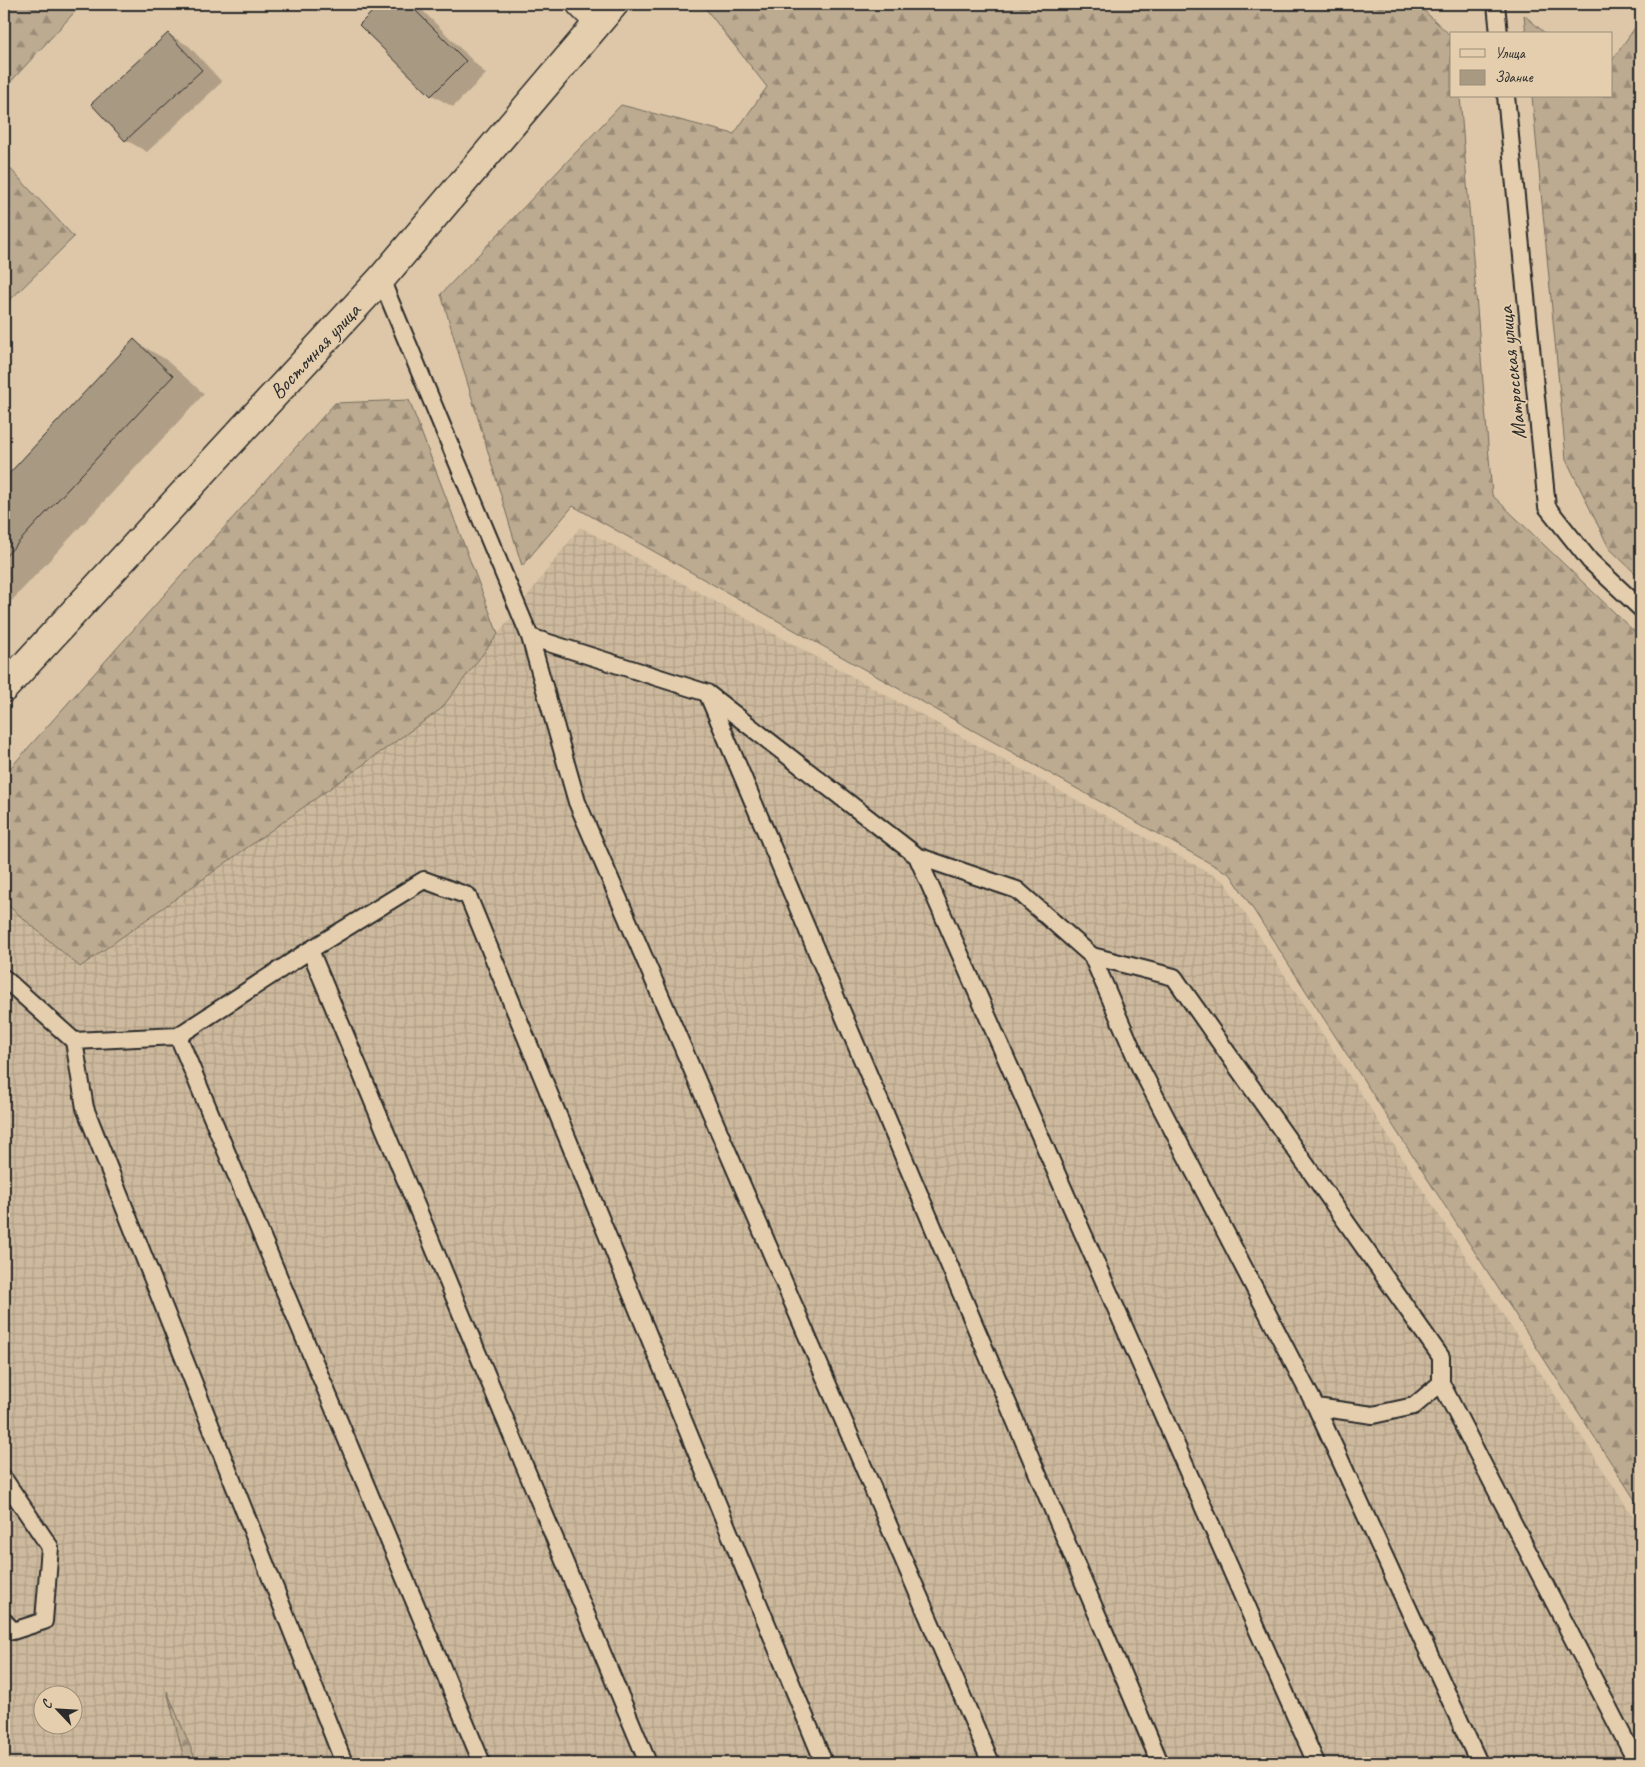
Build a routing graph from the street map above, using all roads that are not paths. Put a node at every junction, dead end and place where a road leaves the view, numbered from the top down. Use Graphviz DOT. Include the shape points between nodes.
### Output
graph roads {
  1 [pos="1496,4"];
  2 [pos="598,10"];
  3 [pos="1499,32"];
  4 [pos="1506,98"];
  5 [pos="381,279"];
  6 [pos="1641,609"];
  7 [pos="530,637"];
  8 [pos="4,688"];
  9 [pos="707,693"];
  10 [pos="917,856"];
  11 [pos="310,950"];
  12 [pos="1092,956"];
  13 [pos="4,978"];
  14 [pos="178,1036"];
  15 [pos="74,1041"];
  16 [pos="1441,1383"];
  17 [pos="1316,1407"];
  18 [pos="4,1478"];
  19 [pos="4,1621"];
  20 [pos="344,1763"];
  21 [pos="482,1763"];
  22 [pos="648,1763"];
  23 [pos="824,1763"];
  24 [pos="991,1763"];
  25 [pos="1160,1763"];
  26 [pos="1316,1763"];
  27 [pos="1480,1763"];
  28 [pos="1637,1763"];
  1 -- 3 [label="lane"];
  2 -- 5 [label="street, Восточная улица"];
  4 -- 6 [label="lane, Матросская улица" via="1547,507 1590,561"];
  5 -- 7 [label="lane"];
  5 -- 8 [label="street, Восточная улица"];
  7 -- 9 [label="lane"];
  7 -- 24 [label="lane" via="577,802"];
  9 -- 10 [label="lane"];
  9 -- 25 [label="lane"];
  10 -- 12 [label="lane" via="1017,890"];
  10 -- 26 [label="lane"];
  11 -- 14 [label="lane"];
  11 -- 22 [label="lane"];
  11 -- 23 [label="lane" via="424,880 468,896"];
  12 -- 16 [label="lane" via="1174,977 1441,1357"];
  12 -- 17 [label="lane" via="1140,1067"];
  13 -- 15 [label="lane"];
  14 -- 15 [label="lane"];
  14 -- 21 [label="lane"];
  15 -- 20 [label="lane" via="85,1108"];
  16 -- 17 [label="lane" via="1414,1406 1373,1416"];
  16 -- 28 [label="lane"];
  17 -- 27 [label="lane"];
  18 -- 19 [label="lane" via="50,1547 44,1621 13,1631"];
}
